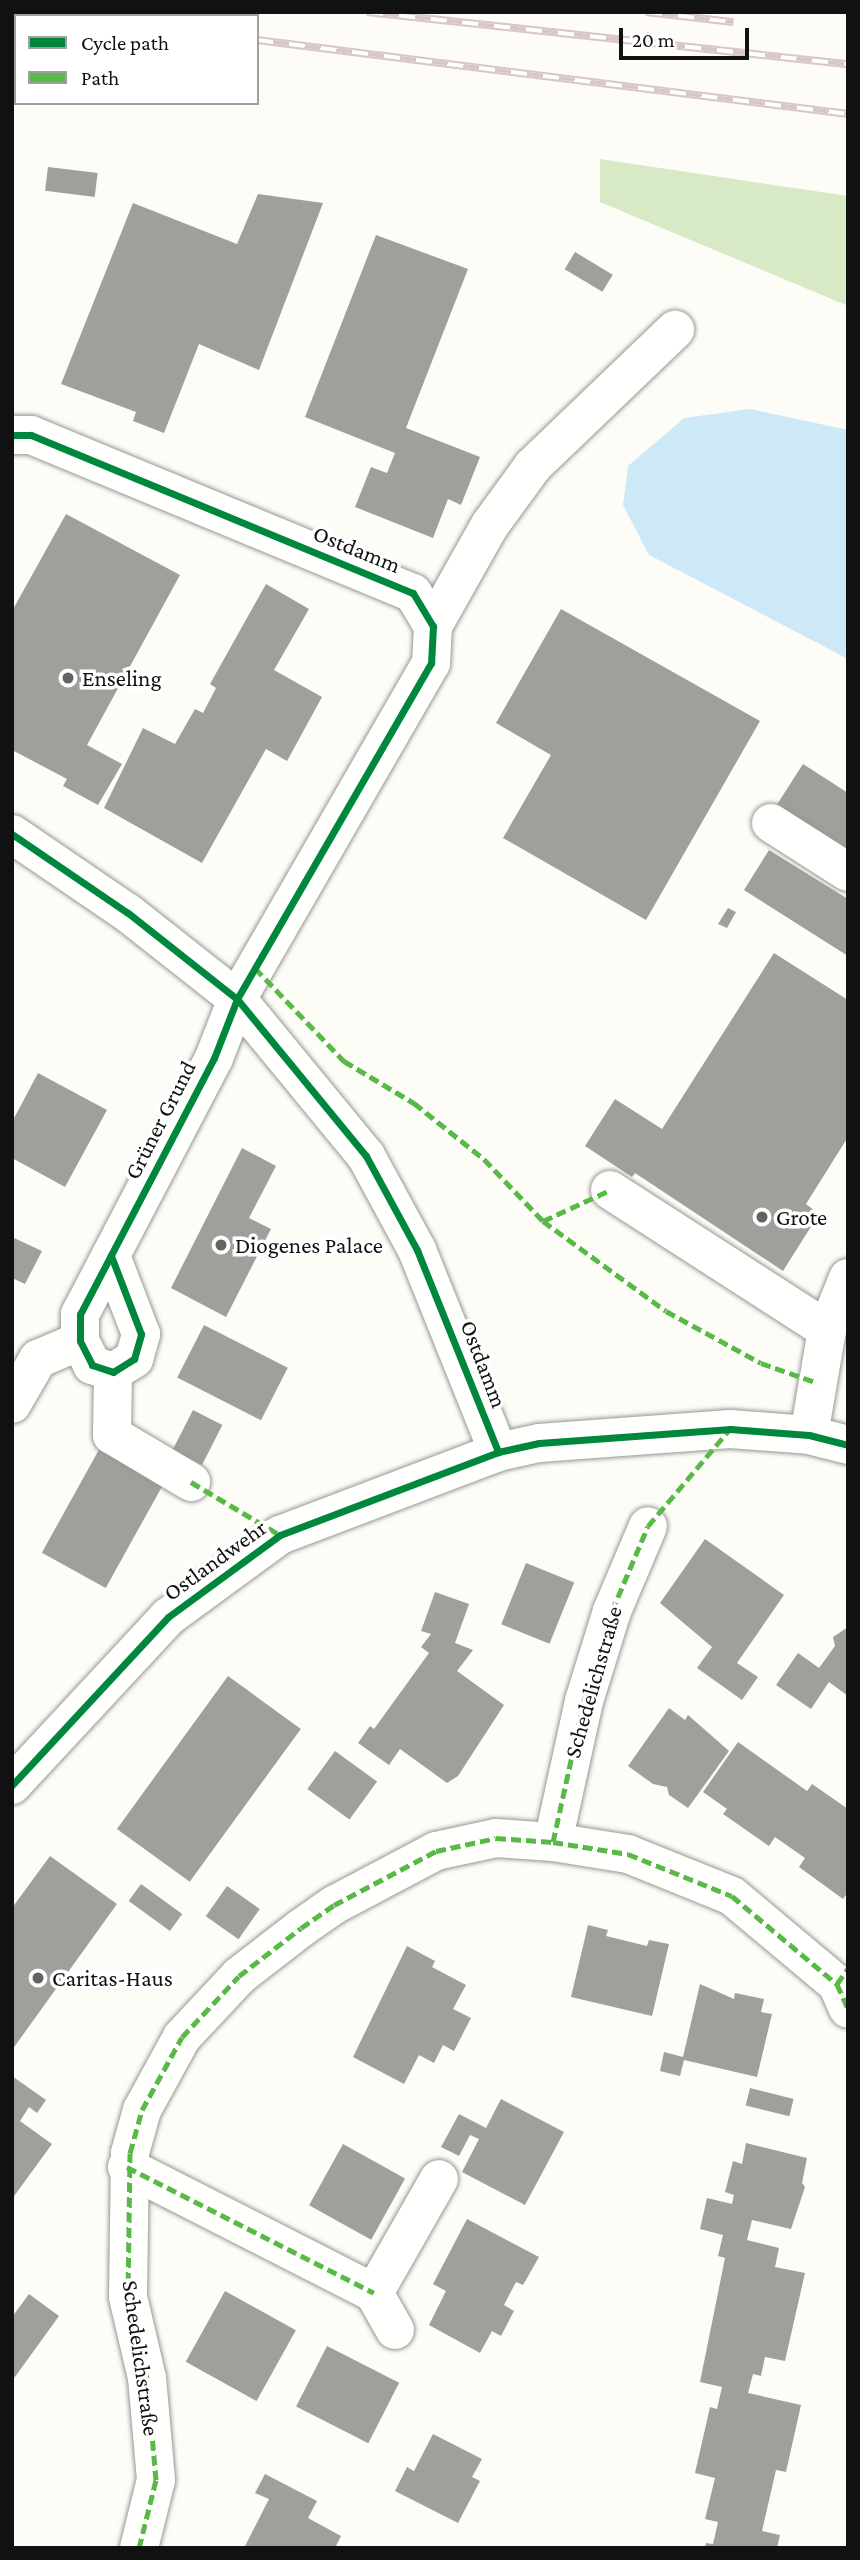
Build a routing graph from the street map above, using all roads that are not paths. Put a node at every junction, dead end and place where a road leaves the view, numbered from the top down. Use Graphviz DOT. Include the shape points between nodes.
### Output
graph roads {
  1 [pos="675,330"];
  2 [pos="12,435"];
  3 [pos="433,625"];
  4 [pos="771,823"];
  5 [pos="12,834"];
  6 [pos="848,872"];
  7 [pos="237,999"];
  8 [pos="610,1190"];
  9 [pos="111,1256"];
  10 [pos="848,1278"];
  11 [pos="827,1331"];
  12 [pos="80,1341"];
  13 [pos="113,1372"];
  14 [pos="12,1404"];
  15 [pos="809,1435"];
  16 [pos="848,1445"];
  17 [pos="498,1452"];
  18 [pos="191,1482"];
  19 [pos="648,1526"];
  20 [pos="12,1785"];
  21 [pos="553,1842"];
  22 [pos="844,1987"];
  23 [pos="127,2167"];
  24 [pos="439,2179"];
  25 [pos="374,2292"];
  26 [pos="394,2330"];
  27 [pos="139,2548"];
  1 -- 3 [label="street" via="533,466 490,525"];
  2 -- 3 [label="street, Ostdamm" via="31,435 413,593"];
  3 -- 7 [label="street" via="431,663"];
  4 -- 6 [label="street"];
  5 -- 7 [label="street, Ostdamm" via="99,891"];
  7 -- 9 [label="street, Grüner Grund" via="214,1058"];
  7 -- 17 [label="street, Ostdamm" via="366,1156 418,1251"];
  8 -- 11 [label="street"];
  9 -- 12 [label="street, Grüner Grund" via="80,1314"];
  9 -- 13 [label="street" via="141,1334 134,1359"];
  10 -- 11 [label="street"];
  11 -- 15 [label="street"];
  12 -- 13 [label="street" via="92,1365"];
  12 -- 14 [label="street" via="38,1359"];
  13 -- 18 [label="street" via="113,1435"];
  15 -- 16 [label="street"];
  15 -- 17 [label="street" via="730,1429 539,1443"];
  17 -- 20 [label="street, Ostlandwehr" via="280,1535 168,1617"];
  19 -- 21 [label="street, Schedelichstraße" via="612,1611 584,1701"];
  21 -- 22 [label="street, Schedelichstraße" via="628,1854 732,1896"];
  21 -- 23 [label="street, Schedelichstraße" via="496,1838 436,1852 334,1905 290,1936 239,1976 182,2037 142,2110"];
  23 -- 25 [label="street"];
  23 -- 27 [label="street, Schedelichstraße" via="128,2297 147,2378 156,2480"];
  24 -- 25 [label="street"];
  25 -- 26 [label="street"];
}
